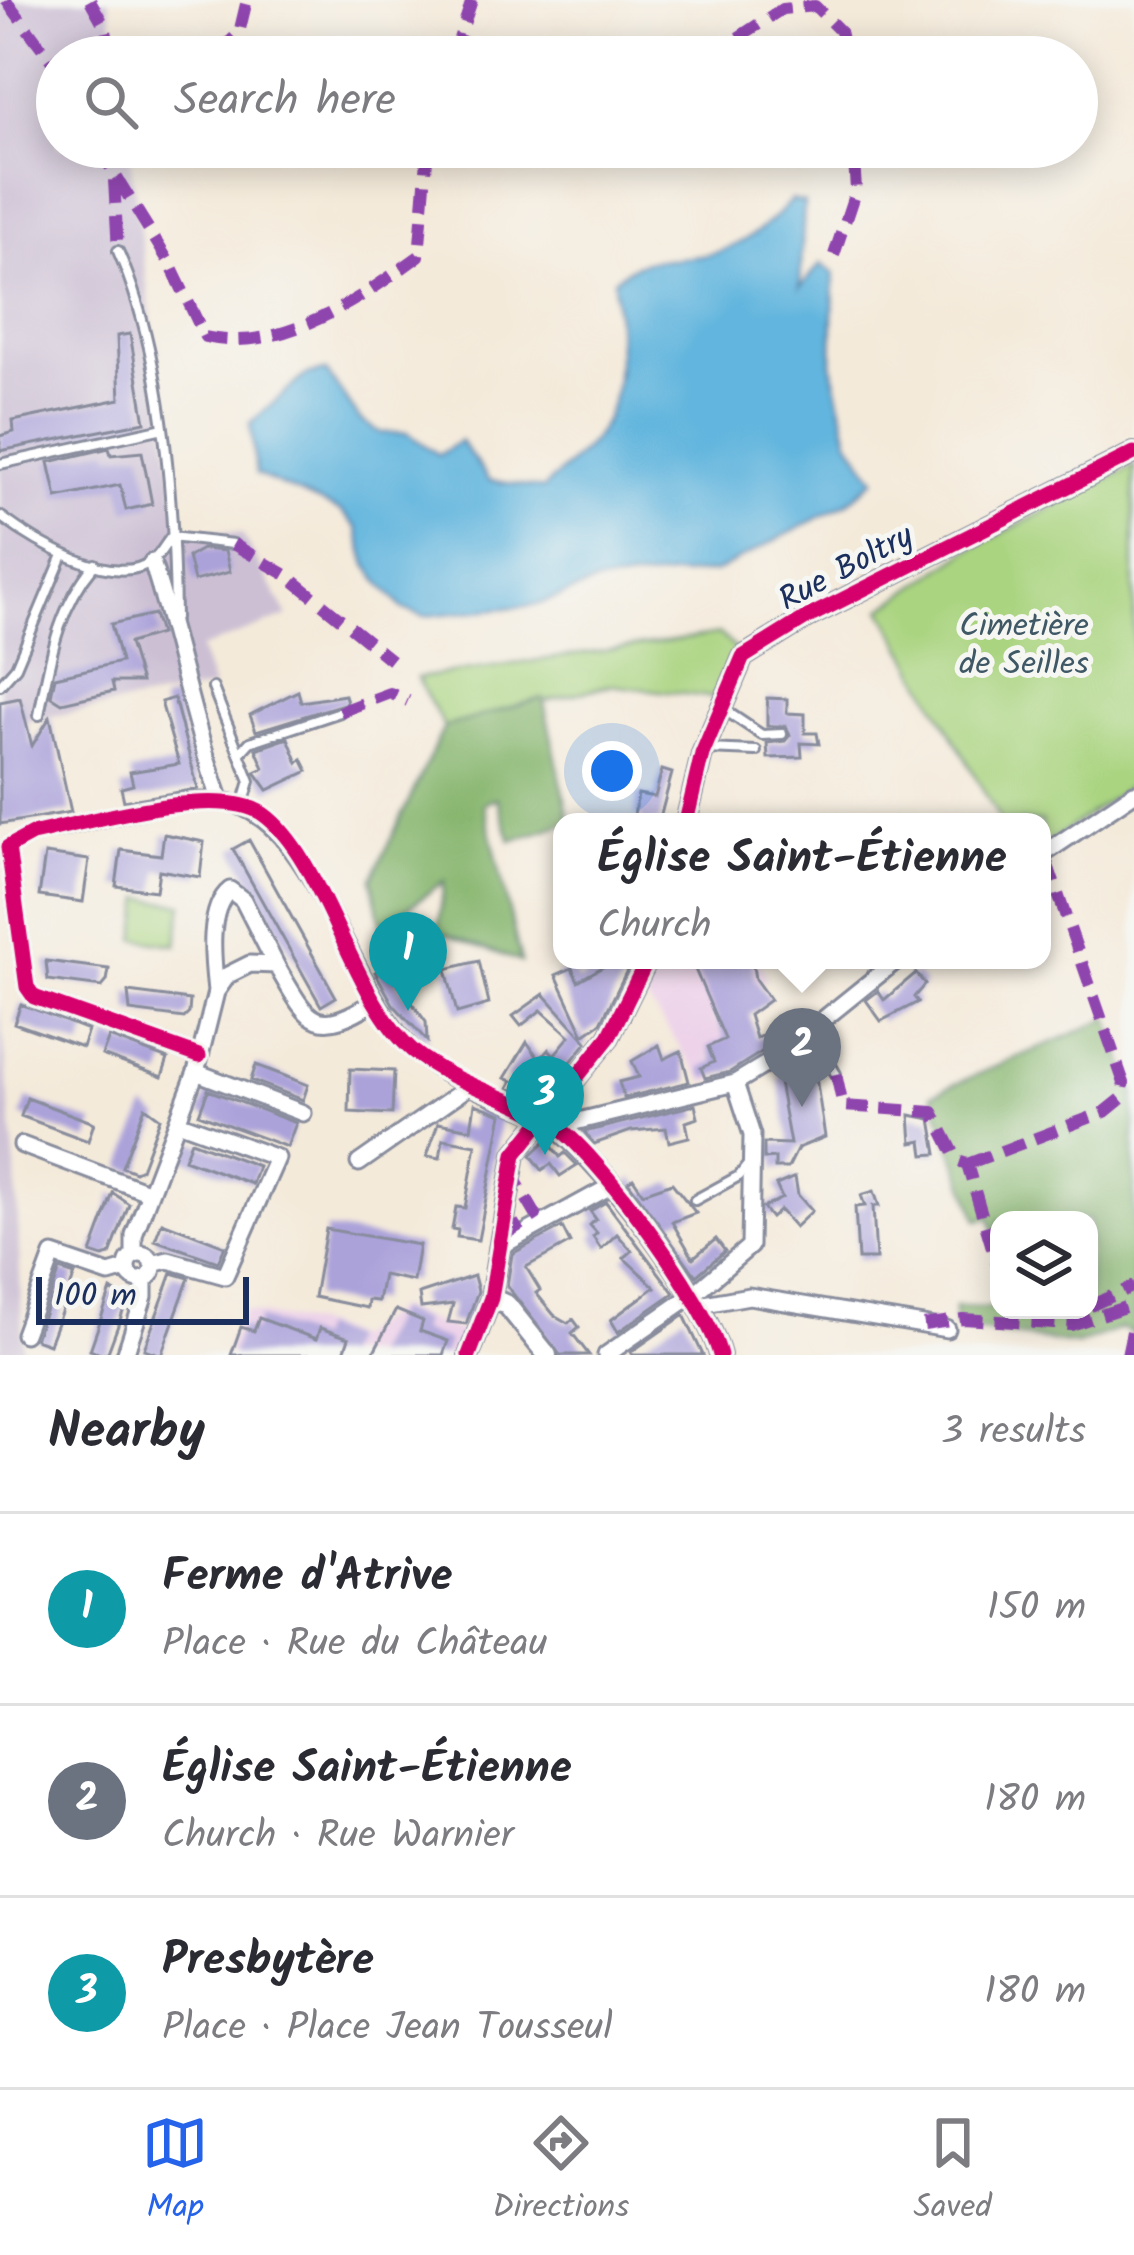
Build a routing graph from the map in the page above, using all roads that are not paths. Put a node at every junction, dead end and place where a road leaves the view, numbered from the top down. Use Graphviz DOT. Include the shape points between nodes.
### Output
graph roads {
  1 [pos="118,251"];
  2 [pos="159,429"];
  3 [pos="1134,453"];
  4 [pos="0,464"];
  5 [pos="0,517"];
  6 [pos="171,536"];
  7 [pos="233,544"];
  8 [pos="63,555"];
  9 [pos="152,562"];
  10 [pos="95,564"];
  11 [pos="175,632"];
  12 [pos="0,685"];
  13 [pos="213,688"];
  14 [pos="722,708"];
  15 [pos="340,712"];
  16 [pos="39,715"];
  17 [pos="782,734"];
  18 [pos="704,749"];
  19 [pos="756,752"];
  20 [pos="240,753"];
  21 [pos="1134,793"];
  22 [pos="221,801"];
  23 [pos="242,808"];
  24 [pos="688,813"];
  25 [pos="1051,850"];
  26 [pos="276,965"];
  27 [pos="642,969"];
  28 [pos="886,969"];
  29 [pos="216,992"];
  30 [pos="375,1001"];
  31 [pos="812,1027"];
  32 [pos="197,1064"];
  33 [pos="836,1074"];
  34 [pos="735,1083"];
  35 [pos="471,1085"];
  36 [pos="303,1113"];
  37 [pos="550,1121"];
  38 [pos="178,1122"];
  39 [pos="22,1144"];
  40 [pos="752,1161"];
  41 [pos="359,1163"];
  42 [pos="610,1186"];
  43 [pos="150,1192"];
  44 [pos="695,1200"];
  45 [pos="498,1249"];
  46 [pos="130,1262"];
  47 [pos="148,1272"];
  48 [pos="491,1298"];
  49 [pos="697,1299"];
  50 [pos="947,1329"];
  51 [pos="24,1334"];
  52 [pos="125,1355"];
  53 [pos="469,1355"];
  54 [pos="547,1355"];
  55 [pos="606,1355"];
  56 [pos="720,1355"];
  1 -- 2 [label="lane" via="133,285"];
  2 -- 4 [label="lane"];
  2 -- 6 [label="lane"];
  3 -- 14 [label="street, Rue Boltry" via="806,618 743,657"];
  5 -- 8 [label="lane"];
  6 -- 7 [label="lane"];
  6 -- 9 [label="lane"];
  6 -- 11 [label="lane"];
  8 -- 10 [label="lane"];
  8 -- 12 [label="lane" via="16,667"];
  9 -- 10 [label="lane" via="127,569"];
  9 -- 11 [label="street"];
  10 -- 16 [label="lane" via="58,624"];
  11 -- 22 [label="street" via="185,695"];
  13 -- 20 [label="lane"];
  14 -- 17 [label="lane" via="762,735"];
  14 -- 18 [label="street, Rue Boltry"];
  15 -- 20 [label="lane" via="250,742"];
  18 -- 19 [label="lane"];
  18 -- 24 [label="street, Rue Boltry"];
  20 -- 23 [label="lane" via="250,781"];
  21 -- 25 [label="street"];
  22 -- 23 [label="street"];
  22 -- 32 [label="street" via="32,834 8,848 34,998"];
  23 -- 30 [label="street" via="262,812 296,851"];
  26 -- 29 [label="street" via="250,964"];
  26 -- 29 [label="street" via="230,890 218,908"];
  26 -- 30 [label="street" via="319,1024 339,1024"];
  27 -- 37 [label="street" via="609,1036"];
  28 -- 31 [label="street"];
  29 -- 32 [label="street"];
  30 -- 35 [label="street" via="413,1050"];
  31 -- 33 [label="lane"];
  31 -- 34 [label="street"];
  32 -- 36 [label="street"];
  32 -- 38 [label="street"];
  34 -- 37 [label="street"];
  34 -- 40 [label="street"];
  35 -- 37 [label="street"];
  35 -- 41 [label="street"];
  37 -- 42 [label="street"];
  37 -- 45 [label="street" via="515,1154"];
  38 -- 43 [label="street"];
  38 -- 47 [label="street" via="278,1158 226,1276 168,1260"];
  39 -- 43 [label="street"];
  40 -- 44 [label="lane"];
  40 -- 49 [label="street" via="750,1246"];
  42 -- 45 [label="street"];
  42 -- 49 [label="street"];
  43 -- 46 [label="street"];
  45 -- 48 [label="street"];
  46 -- 47 [label="street" via="133,1279"];
  46 -- 51 [label="street" via="109,1274 53,1255"];
  47 -- 52 [label="street"];
  48 -- 53 [label="street"];
  48 -- 54 [label="street" via="507,1305"];
  49 -- 50 [label="street" via="748,1296"];
  49 -- 55 [label="street"];
  49 -- 56 [label="street"];
}
